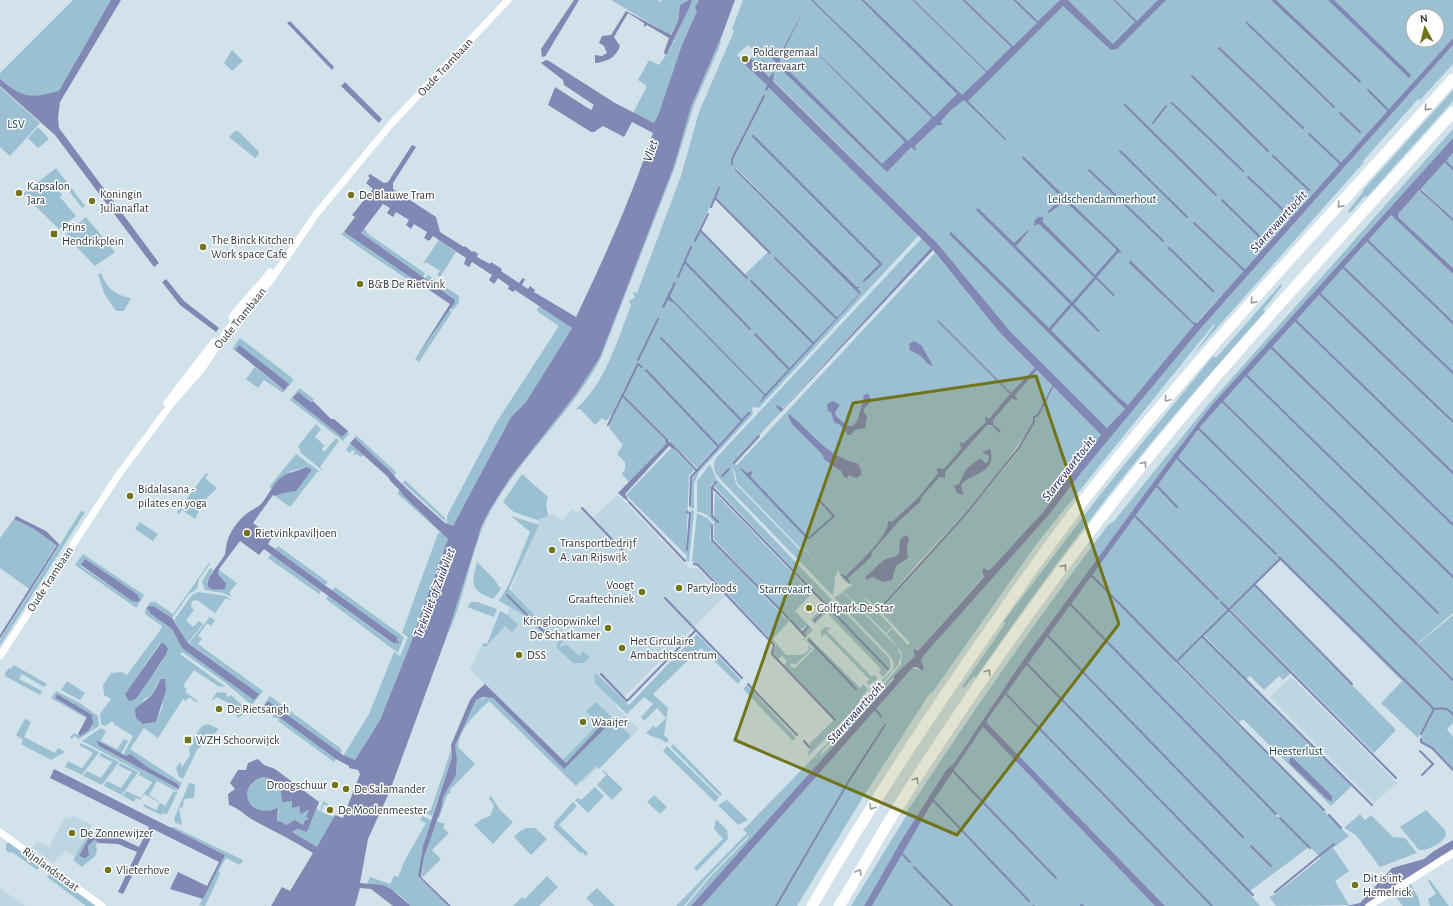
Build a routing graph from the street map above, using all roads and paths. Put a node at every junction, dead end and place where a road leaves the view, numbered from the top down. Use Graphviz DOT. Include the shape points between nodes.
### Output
graph roads {
  1 [pos="502,0"];
  2 [pos="508,0"];
  3 [pos="1453,79"];
  4 [pos="1453,112"];
  5 [pos="0,649"];
  6 [pos="0,656"];
  7 [pos="0,832"];
  8 [pos="1453,853"];
  9 [pos="102,906"];
  10 [pos="812,906"];
  11 [pos="839,906"];
  12 [pos="1369,906"];
  1 -- 5 [label="street, Oude Trambaan" via="385,124 296,234 258,289 247,297 115,472"];
  2 -- 6 [label="street, Oude Trambaan" via="391,124 317,213 268,284 227,331 201,370 172,403 119,474"];
  3 -- 10 [label="highway, one-way" via="1187,376 1091,491 1027,576 930,717"];
  11 -- 4 [label="highway, one-way" via="894,813 990,669 1046,591 1138,472 1200,396"];
  7 -- 9 [label="street, Rijnlandstraat"];
  8 -- 12 [label="street"];
}
